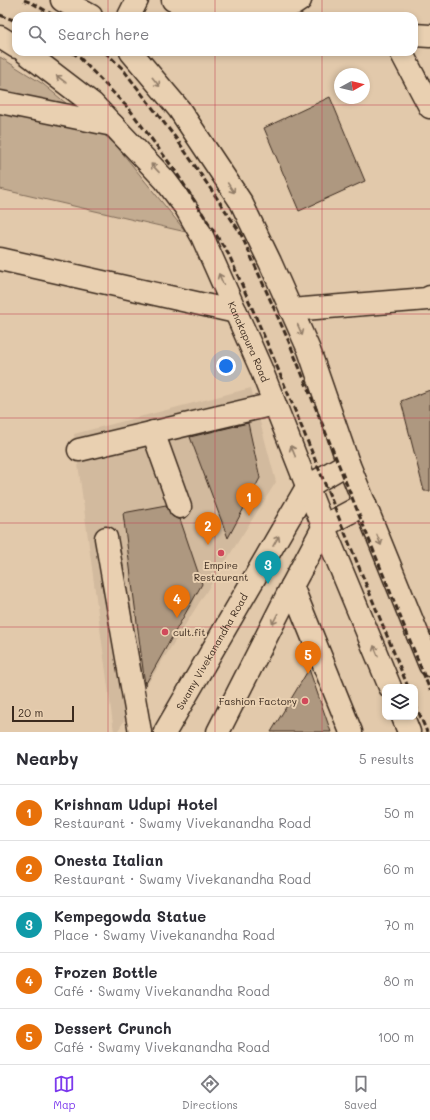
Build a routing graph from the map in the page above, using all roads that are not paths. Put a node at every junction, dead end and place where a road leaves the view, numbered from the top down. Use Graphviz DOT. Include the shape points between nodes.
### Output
graph roads {
  1 [pos="62,0"];
  2 [pos="137,0"];
  3 [pos="173,0"];
  4 [pos="300,0"];
  5 [pos="84,12"];
  6 [pos="132,12"];
  7 [pos="418,35"];
  8 [pos="430,36"];
  9 [pos="0,37"];
  10 [pos="12,44"];
  11 [pos="30,56"];
  12 [pos="134,56"];
  13 [pos="403,56"];
  14 [pos="0,102"];
  15 [pos="430,107"];
  16 [pos="113,124"];
  17 [pos="0,259"];
  18 [pos="430,298"];
  19 [pos="290,310"];
  20 [pos="236,312"];
  21 [pos="274,404"];
  22 [pos="153,432"];
  23 [pos="79,450"];
  24 [pos="348,462"];
  25 [pos="308,487"];
  26 [pos="365,504"];
  27 [pos="180,507"];
  28 [pos="324,526"];
  29 [pos="106,538"];
  30 [pos="292,586"];
  31 [pos="430,665"];
  32 [pos="389,684"];
  33 [pos="404,720"];
  34 [pos="140,732"];
  35 [pos="165,732"];
  36 [pos="218,732"];
  37 [pos="351,732"];
  38 [pos="409,732"];
  1 -- 5 [label="main road"];
  2 -- 6 [label="main road"];
  3 -- 4 [label="main road" via="190,5 286,6"];
  7 -- 8 [label="main road"];
  9 -- 10 [label="main road"];
  16 -- 11 [label="main road, Kanakapura Road, one-way" via="93,104"];
  12 -- 19 [label="main road, one-way" via="178,109 240,202 270,262"];
  13 -- 15 [label="main road"];
  14 -- 16 [label="main road"];
  20 -- 16 [label="main road, Kanakapura Road, one-way" via="202,236 186,208 165,180"];
  17 -- 20 [label="main road"];
  18 -- 19 [label="main road"];
  19 -- 24 [label="main road, one-way" via="309,350"];
  20 -- 21 [label="main road, Kanakapura Road"];
  21 -- 22 [label="main road"];
  25 -- 21 [label="main road, Kanakapura Road, one-way"];
  22 -- 23 [label="main road"];
  22 -- 27 [label="main road"];
  24 -- 25 [label="main road, Swamy Vivekanandha Road"];
  24 -- 26 [label="main road"];
  25 -- 28 [label="main road, Kanakapura Road"];
  35 -- 25 [label="main road, Swamy Vivekanandha Road, one-way"];
  26 -- 28 [label="main road"];
  26 -- 31 [label="main road, one-way"];
  28 -- 30 [label="main road"];
  32 -- 28 [label="main road, Kanakapura Road, one-way"];
  29 -- 34 [label="main road"];
  30 -- 36 [label="main road, one-way"];
  30 -- 37 [label="main road"];
  33 -- 38 [label="main road"];
}
